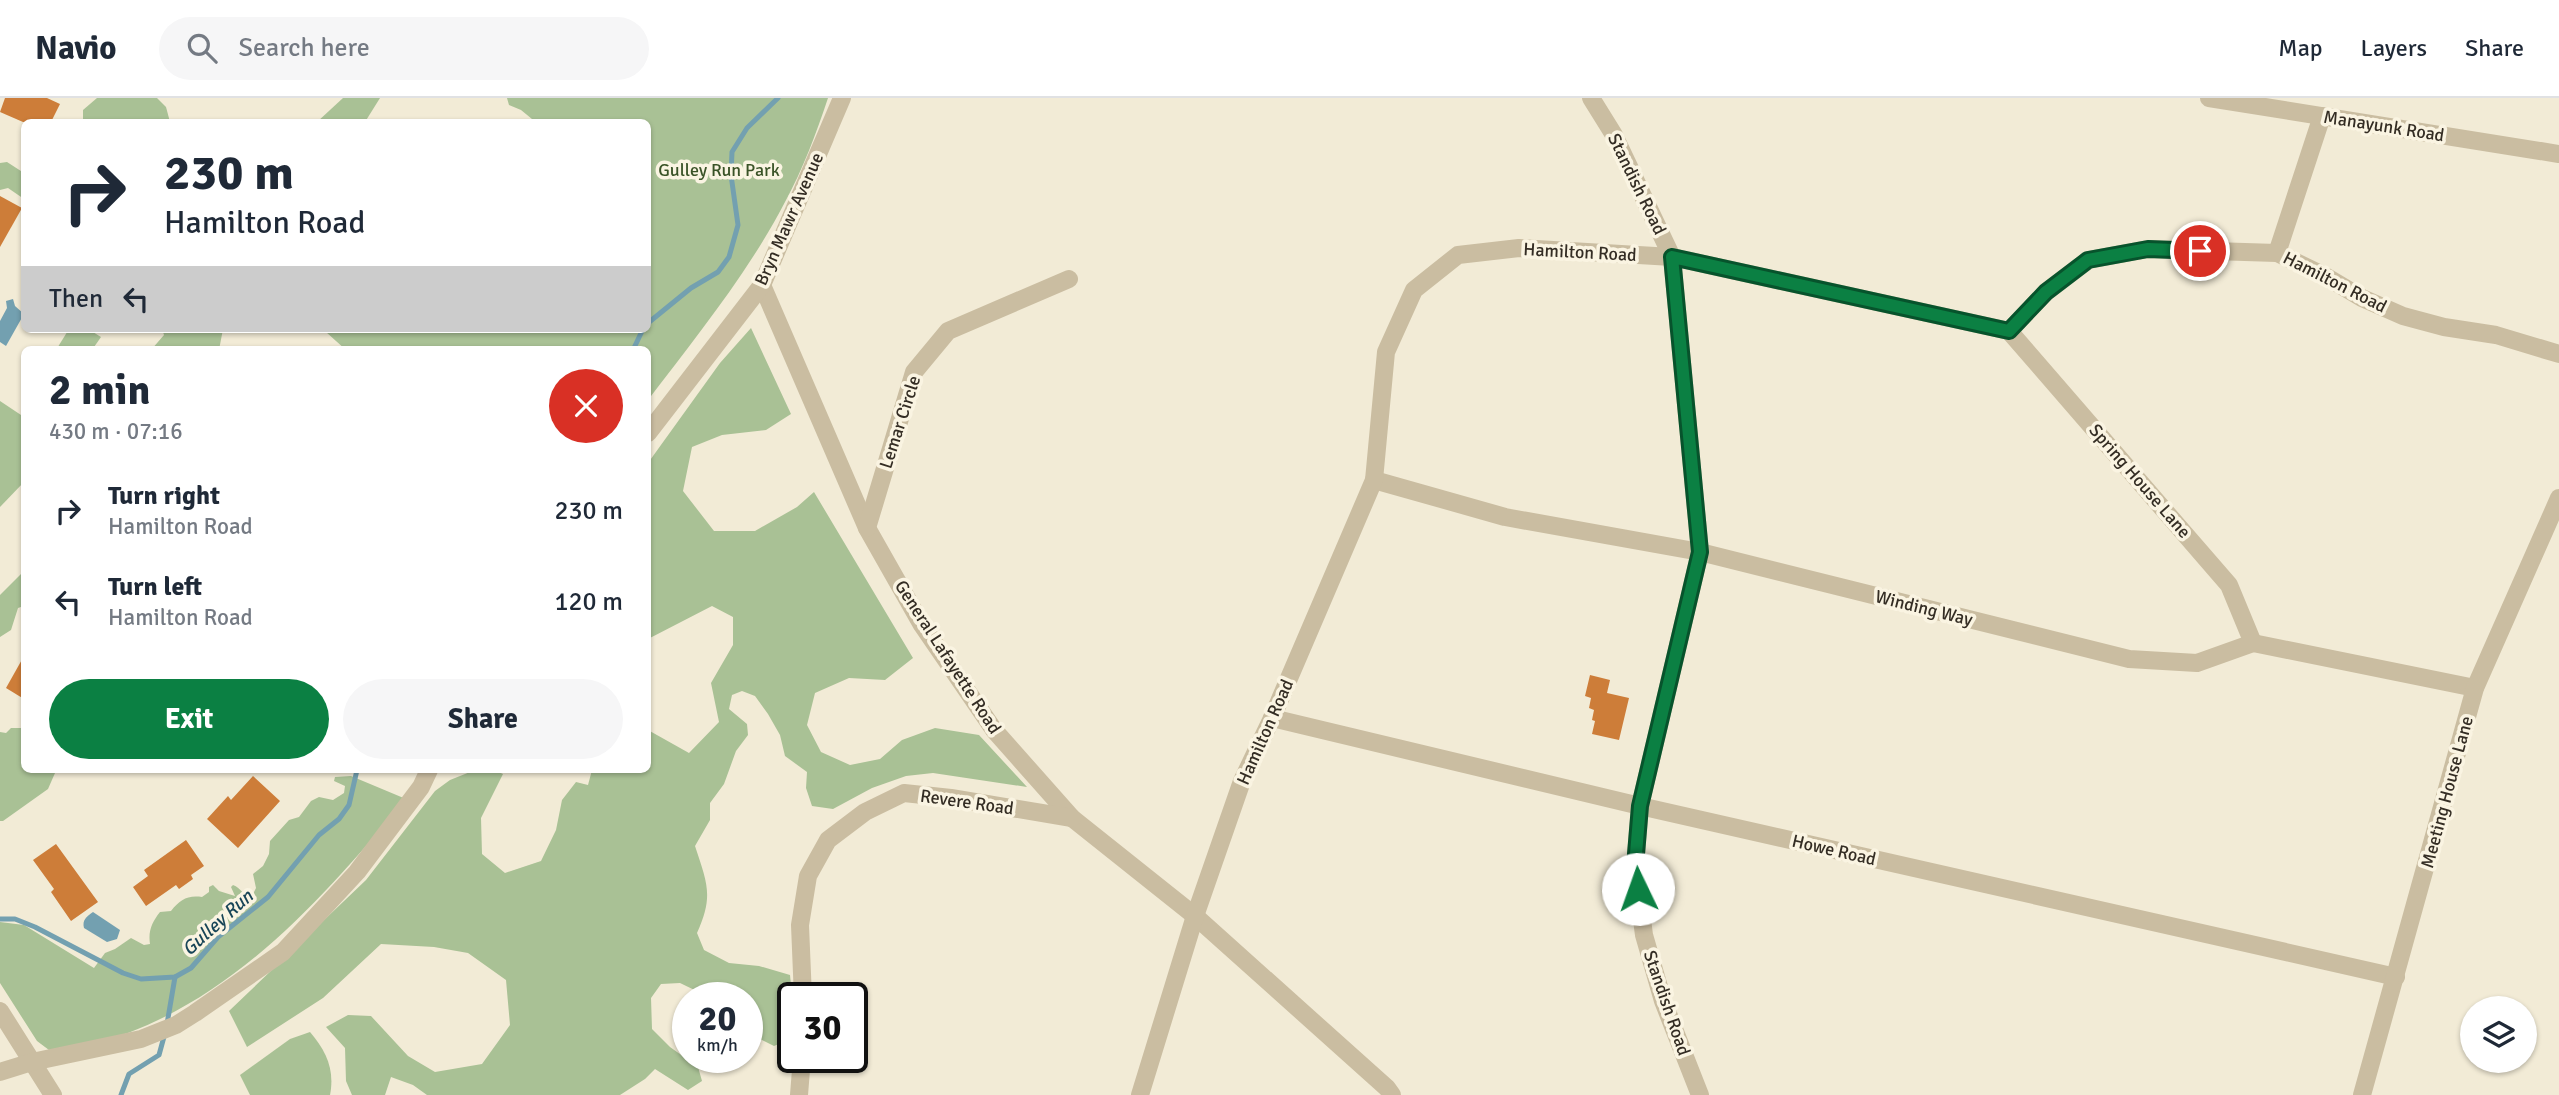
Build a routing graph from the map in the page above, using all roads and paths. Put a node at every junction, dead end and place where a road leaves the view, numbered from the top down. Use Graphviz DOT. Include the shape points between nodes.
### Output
graph roads {
  1 [pos="842,98"];
  2 [pos="1591,98"];
  3 [pos="2209,98"];
  4 [pos="2322,116"];
  5 [pos="2559,154"];
  6 [pos="2277,253"];
  7 [pos="1672,257"];
  8 [pos="1069,279"];
  9 [pos="762,285"];
  10 [pos="2009,331"];
  11 [pos="2559,354"];
  12 [pos="651,429"];
  13 [pos="1374,480"];
  14 [pos="2559,498"];
  15 [pos="867,528"];
  16 [pos="1700,552"];
  17 [pos="2253,643"];
  18 [pos="2475,688"];
  19 [pos="1272,718"];
  20 [pos="428,773"];
  21 [pos="1640,806"];
  22 [pos="1072,818"];
  23 [pos="1195,916"];
  24 [pos="2396,977"];
  25 [pos="802,982"];
  26 [pos="0,1010"];
  27 [pos="32,1062"];
  28 [pos="0,1072"];
  29 [pos="801,1073"];
  30 [pos="53,1095"];
  31 [pos="799,1095"];
  32 [pos="1140,1095"];
  33 [pos="1392,1095"];
  34 [pos="1700,1095"];
  35 [pos="2362,1095"];
  1 -- 9 [label="street, Bryn Mawr Avenue"];
  2 -- 7 [label="street, Standish Road" via="1614,135"];
  3 -- 4 [label="street, Manayunk Road"];
  4 -- 5 [label="street, Manayunk Road"];
  4 -- 6 [label="street"];
  6 -- 10 [label="street, Hamilton Road" via="2148,249 2088,260 2046,292"];
  6 -- 11 [label="street, Hamilton Road" via="2403,316 2496,335"];
  7 -- 10 [label="street, Hamilton Road"];
  7 -- 13 [label="street, Hamilton Road" via="1519,248 1458,255 1414,290 1386,352"];
  7 -- 16 [label="street, Standish Road"];
  8 -- 15 [label="street, Lemar Circle" via="948,331 914,372"];
  9 -- 12 [label="street, Bryn Mawr Avenue"];
  9 -- 15 [label="street, General Lafayette Road"];
  10 -- 17 [label="street, Spring House Lane" via="2229,585"];
  13 -- 16 [label="street, Winding Way" via="1505,517"];
  13 -- 19 [label="street, Hamilton Road"];
  14 -- 18 [label="street, Meeting House Lane"];
  15 -- 22 [label="street, General Lafayette Road" via="922,625 994,730"];
  16 -- 17 [label="street, Winding Way" via="2129,659 2197,663"];
  16 -- 21 [label="street, Standish Road"];
  17 -- 18 [label="street"];
  18 -- 24 [label="street, Meeting House Lane"];
  19 -- 21 [label="street, Howe Road"];
  19 -- 23 [label="street, Hamilton Road" via="1242,780"];
  20 -- 27 [label="street" via="357,872 283,952 176,1025 141,1039"];
  21 -- 24 [label="street, Howe Road"];
  21 -- 34 [label="street, Standish Road" via="1635,866 1644,935 1663,1001"];
  22 -- 23 [label="street, General Lafayette Road"];
  22 -- 25 [label="street, Revere Road" via="904,793 865,812 828,840 808,876 800,925"];
  23 -- 32 [label="street, Hamilton Road"];
  23 -- 33 [label="street, General Lafayette Road"];
  24 -- 35 [label="street, Meeting House Lane"];
  26 -- 27 [label="street"];
  27 -- 28 [label="street"];
  27 -- 30 [label="street"];
  29 -- 31 [label="street"];
}
